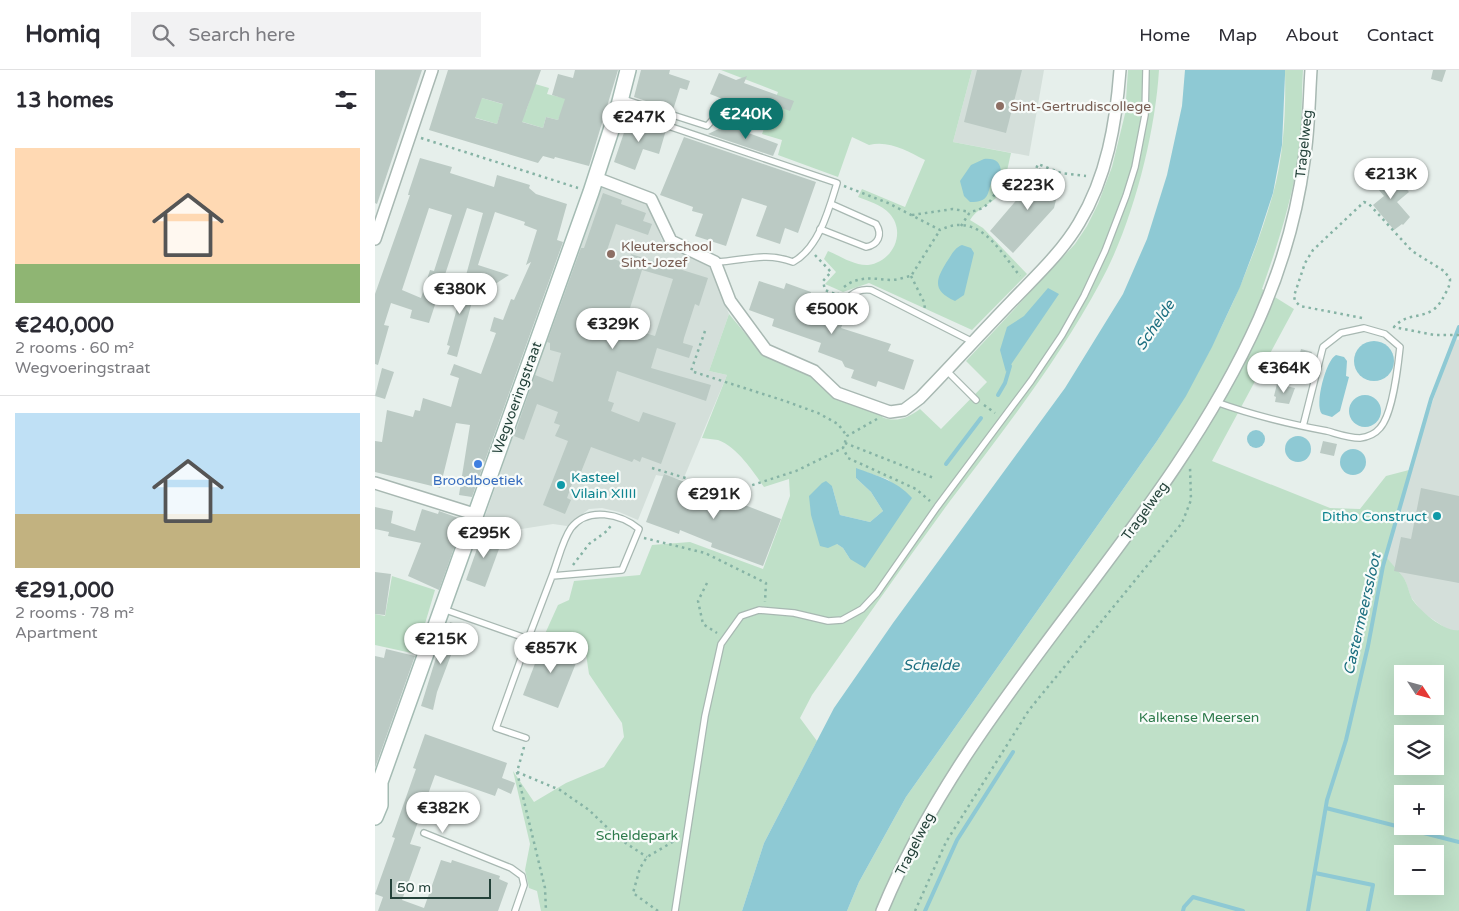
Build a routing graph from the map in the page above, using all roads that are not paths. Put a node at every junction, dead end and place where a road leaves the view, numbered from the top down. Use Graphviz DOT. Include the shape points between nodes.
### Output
graph roads {
  1 [pos="431,70"];
  2 [pos="627,70"];
  3 [pos="1120,70"];
  4 [pos="1146,70"];
  5 [pos="1311,70"];
  6 [pos="620,103"];
  7 [pos="719,113"];
  8 [pos="594,185"];
  9 [pos="831,204"];
  10 [pos="820,229"];
  11 [pos="375,239"];
  12 [pos="715,262"];
  13 [pos="842,314"];
  14 [pos="973,342"];
  15 [pos="946,370"];
  16 [pos="976,400"];
  17 [pos="1216,402"];
  18 [pos="1303,426"];
  19 [pos="375,483"];
  20 [pos="475,514"];
  21 [pos="552,576"];
  22 [pos="441,609"];
  23 [pos="528,639"];
  24 [pos="526,738"];
  25 [pos="375,817"];
  26 [pos="425,833"];
  27 [pos="515,911"];
  28 [pos="675,911"];
  29 [pos="882,911"];
  1 -- 11 [label="street"];
  2 -- 6 [label="street, Wegvoeringstraat"];
  3 -- 14 [label="street" via="1117,113 1091,201 1069,239"];
  4 -- 28 [label="lane" via="1145,114 1137,158 1105,252 1084,296 1003,419 877,593 862,609 842,620 828,621 794,613 759,610 741,616 721,644 711,681"];
  5 -- 17 [label="street, Tragelweg" via="1305,159 1283,252 1259,318"];
  6 -- 7 [label="lane" via="707,126"];
  6 -- 8 [label="street, Wegvoeringstraat"];
  6 -- 9 [label="lane" via="837,183"];
  8 -- 12 [label="street" via="651,199 671,241"];
  8 -- 20 [label="street, Wegvoeringstraat"];
  9 -- 10 [label="lane"];
  9 -- 10 [label="lane" via="876,224 879,239 876,244 866,247"];
  10 -- 12 [label="lane" via="802,257 793,262 769,255"];
  12 -- 15 [label="street" via="730,301 766,350 814,371 837,393 890,412 904,410"];
  13 -- 14 [label="lane" via="842,308 853,292 871,290"];
  14 -- 15 [label="street"];
  15 -- 16 [label="lane"];
  17 -- 18 [label="lane"];
  17 -- 29 [label="street, Tragelweg" via="1155,498 1030,665 947,785"];
  18 -- 18 [label="lane" via="1348,437 1372,435 1384,423 1400,347 1385,334 1364,328 1341,333 1323,348"];
  19 -- 20 [label="street"];
  20 -- 22 [label="street, Wegvoeringstraat"];
  21 -- 21 [label="lane" via="571,528 584,518 598,514 616,516 630,521 639,529 622,570"];
  21 -- 23 [label="lane"];
  22 -- 23 [label="lane"];
  22 -- 25 [label="street, Wegvoeringstraat" via="380,782 380,805"];
  23 -- 24 [label="lane" via="495,728"];
  26 -- 27 [label="lane" via="511,868 522,876 524,885"];
}
